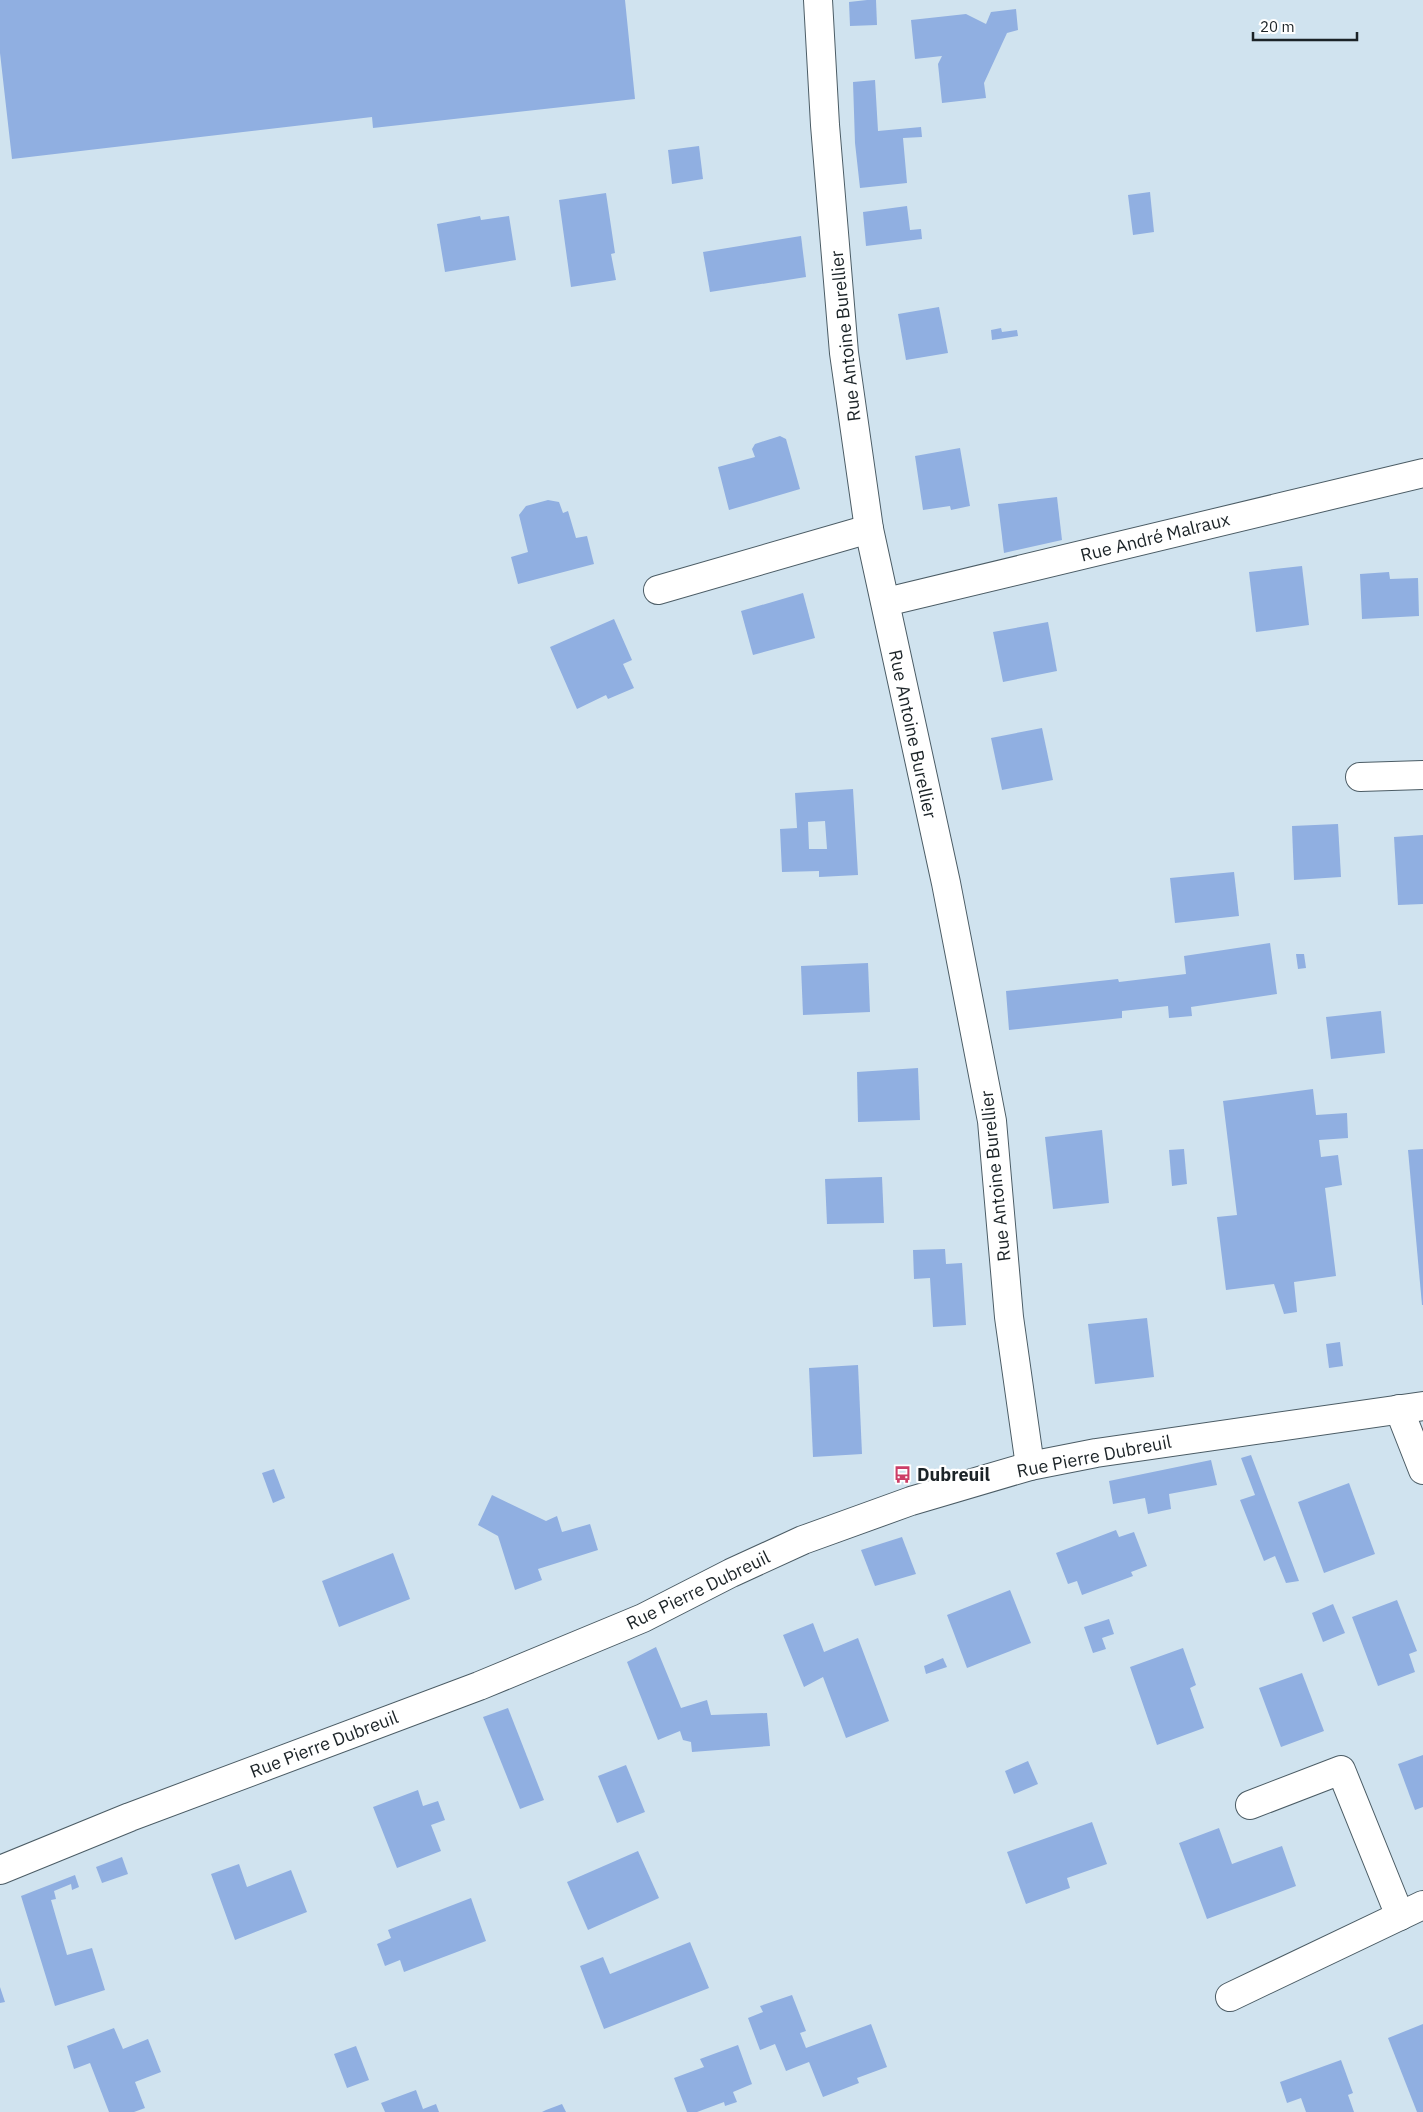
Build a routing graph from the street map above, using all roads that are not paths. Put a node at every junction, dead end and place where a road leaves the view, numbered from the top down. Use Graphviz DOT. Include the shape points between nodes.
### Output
graph roads {
  1 [pos="818,0"];
  2 [pos="1423,473"];
  3 [pos="869,529"];
  4 [pos="658,590"];
  5 [pos="886,602"];
  6 [pos="1423,775"];
  7 [pos="1360,777"];
  8 [pos="1411,1407"];
  9 [pos="1030,1466"];
  10 [pos="1423,1470"];
  11 [pos="1250,1805"];
  12 [pos="0,1870"];
  13 [pos="1412,1910"];
  14 [pos="1230,1997"];
  1 -- 3 [label="street, Rue Antoine Burellier" via="844,353"];
  2 -- 5 [label="street, Rue André Malraux"];
  3 -- 4 [label="street"];
  3 -- 5 [label="street, Rue Antoine Burellier"];
  5 -- 9 [label="street, Rue Antoine Burellier" via="899,675 946,883 992,1121 1009,1317"];
  6 -- 7 [label="street"];
  8 -- 9 [label="street, Rue Pierre Dubreuil" via="1241,1430"];
  8 -- 10 [label="street"];
  9 -- 12 [label="street, Rue Pierre Dubreuil" via="911,1501 803,1540 643,1618 479,1686 130,1817"];
  11 -- 13 [label="street" via="1341,1770"];
  13 -- 14 [label="street"];
}
